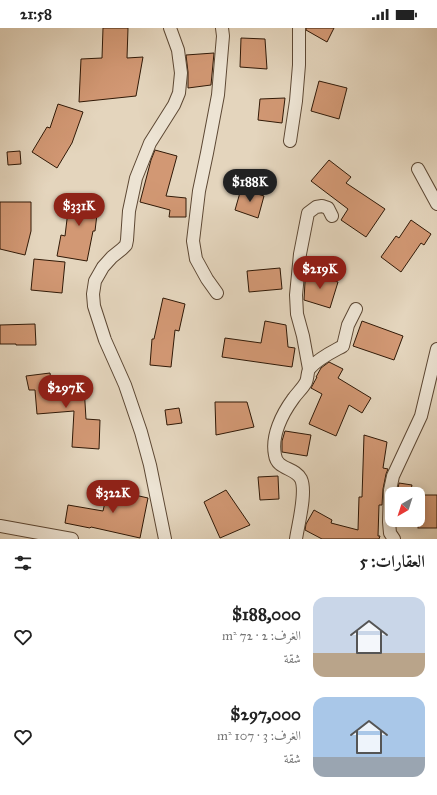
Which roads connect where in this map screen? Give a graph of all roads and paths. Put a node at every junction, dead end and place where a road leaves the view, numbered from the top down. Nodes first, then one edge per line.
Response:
1 (170, 28) edge
2 (222, 28) edge
3 (299, 28) edge
4 (290, 141) dead end
5 (418, 168) dead end
6 (437, 204) edge
7 (332, 216) dead end
8 (217, 293) dead end
9 (356, 309) dead end
10 (437, 349) edge
11 (309, 369) junction
12 (0, 526) edge
13 (72, 539) edge
14 (165, 539) edge
15 (296, 539) edge
16 (394, 539) edge

1 - 14 street
2 - 8 street
3 - 4 street
5 - 6 street
7 - 11 street
9 - 11 street
10 - 16 street
11 - 15 street
12 - 13 street

